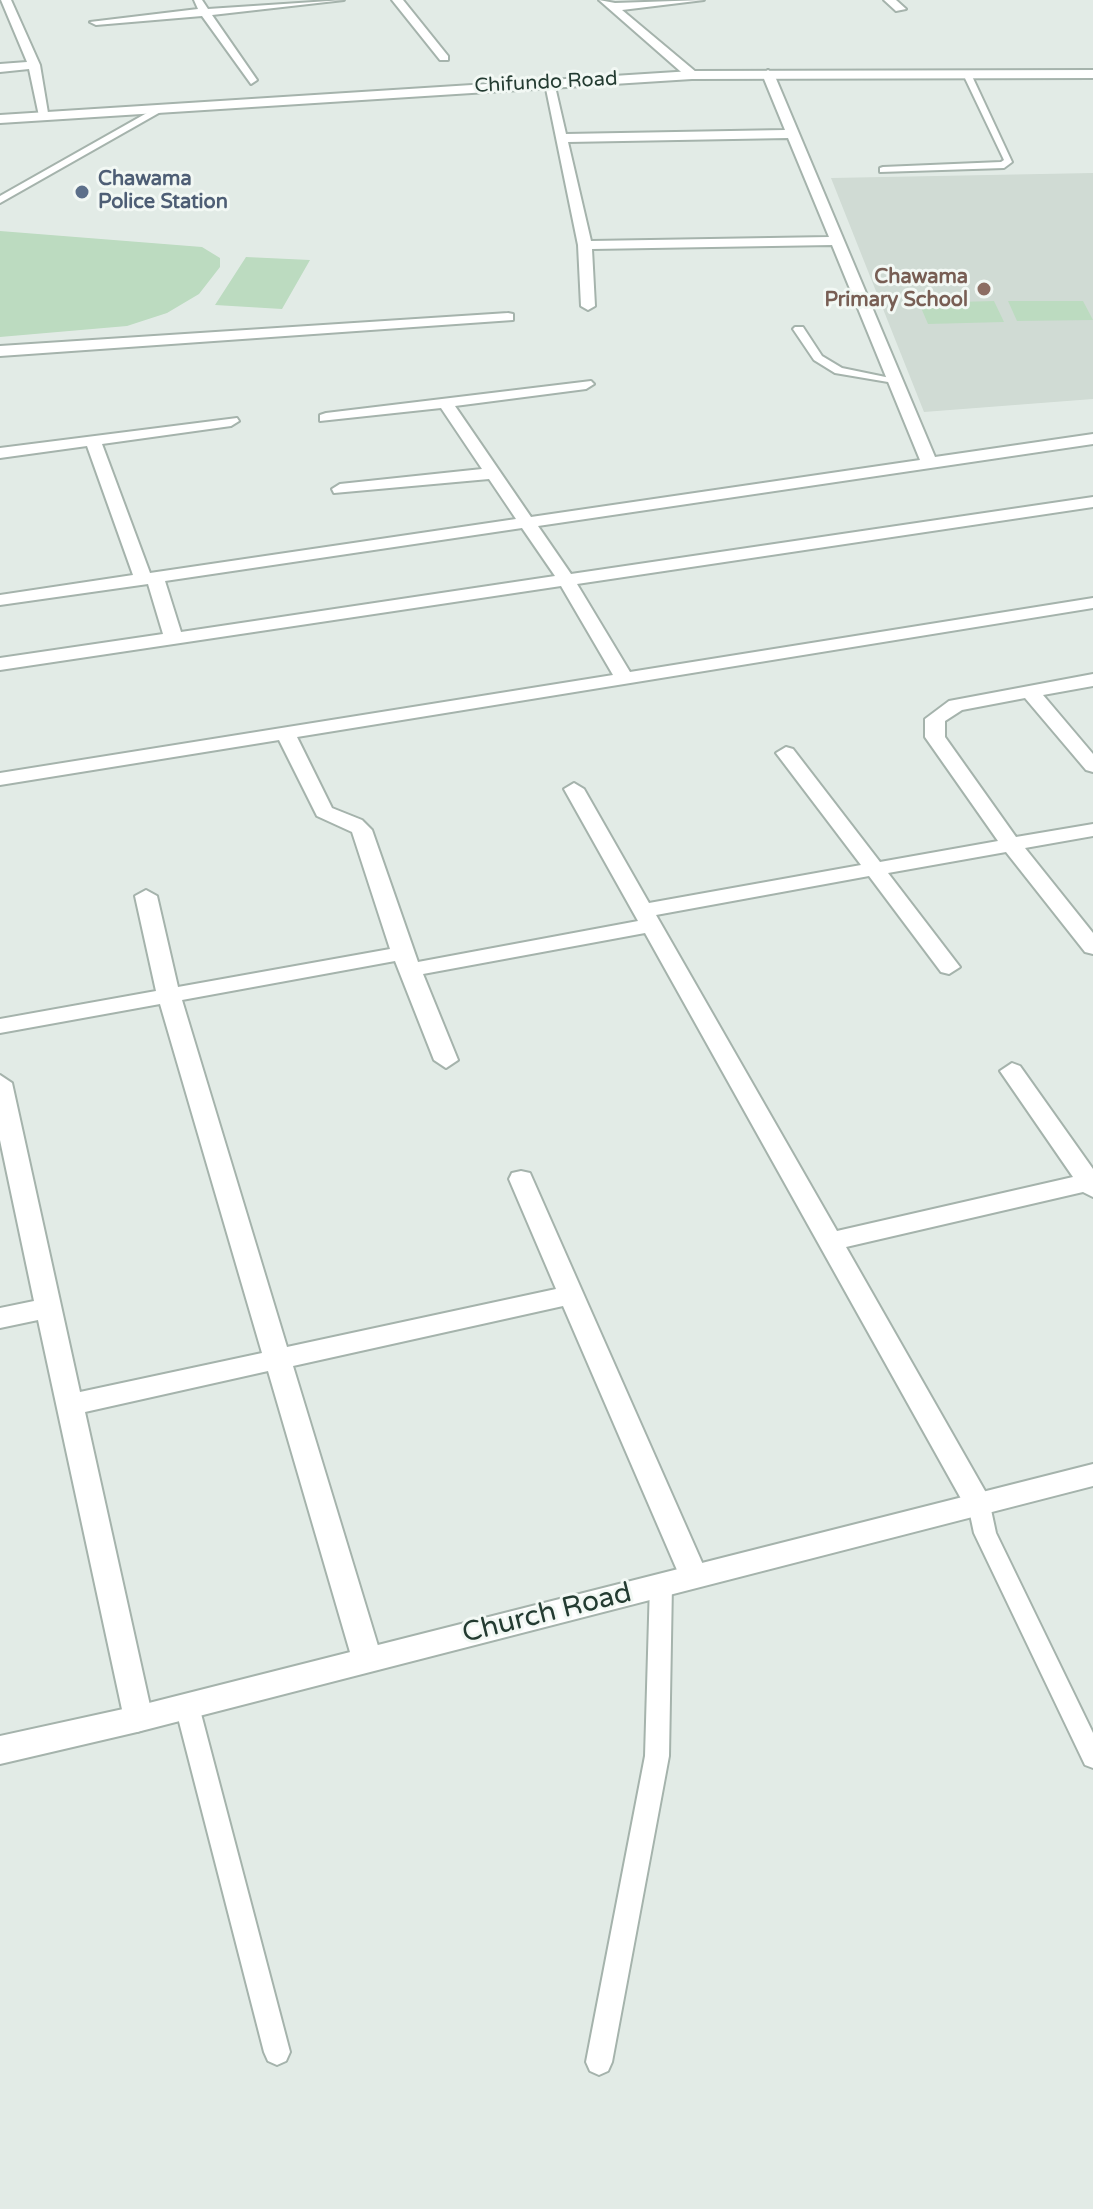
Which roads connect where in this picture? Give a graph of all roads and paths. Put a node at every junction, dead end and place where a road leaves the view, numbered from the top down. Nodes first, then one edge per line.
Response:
1 (6, 0) edge
2 (197, 0) edge
3 (339, 0) edge
4 (397, 0) edge
5 (699, 0) edge
6 (889, 0) edge
7 (608, 3) edge
8 (900, 9) dead end
9 (204, 12) junction
10 (96, 22) dead end
11 (444, 58) dead end
12 (34, 65) junction
13 (0, 68) edge
14 (768, 74) junction
15 (967, 74) junction
16 (1093, 74) edge
17 (692, 75) junction
18 (251, 80) dead end
19 (548, 82) junction
20 (161, 108) junction
21 (45, 116) junction
22 (0, 119) edge
23 (793, 134) junction
24 (561, 138) junction
25 (883, 170) dead end
26 (0, 200) edge
27 (837, 241) junction
28 (585, 245) junction
29 (588, 306) dead end
30 (508, 317) dead end
31 (799, 329) dead end
32 (0, 351) edge
33 (894, 380) junction
34 (586, 384) dead end
35 (445, 402) junction
36 (326, 418) dead end
37 (231, 421) dead end
38 (1093, 439) edge
39 (93, 440) junction
40 (0, 453) edge
41 (930, 465) junction
42 (494, 473) junction
43 (340, 489) dead end
44 (1093, 502) edge
45 (529, 524) junction
46 (149, 578) junction
47 (566, 580) junction
48 (0, 600) edge
49 (1093, 603) edge
50 (173, 637) junction
51 (0, 664) edge
52 (625, 679) junction
53 (1093, 680) edge
54 (1029, 691) junction
55 (286, 734) junction
56 (786, 753) dead end
57 (1093, 766) edge
58 (0, 779) edge
59 (574, 789) dead end
60 (1093, 830) edge
61 (1012, 846) junction
62 (875, 870) junction
63 (146, 896) dead end
64 (645, 919) junction
65 (1093, 947) edge
66 (407, 962) junction
67 (949, 967) dead end
68 (169, 996) junction
69 (0, 1026) edge
70 (446, 1060) dead end
71 (1012, 1071) dead end
72 (0, 1083) edge
73 (521, 1179) dead end
74 (1092, 1183) edge
75 (829, 1242) junction
76 (571, 1295) junction
77 (47, 1308) junction
78 (0, 1318) edge
79 (279, 1359) junction
80 (69, 1405) junction
81 (1093, 1475) edge
82 (979, 1505) junction
83 (693, 1576) junction
84 (661, 1584) junction
85 (367, 1659) junction
86 (187, 1706) junction
87 (137, 1719) junction
88 (0, 1750) edge
89 (1093, 1758) edge
90 (277, 2052) dead end
91 (599, 2062) dead end

1 - 12 street
2 - 9 street
3 - 9 street
4 - 11 street
5 - 7 street
6 - 8 street
7 - 17 street
9 - 10 street
9 - 18 street
12 - 13 street
12 - 21 street
14 - 15 street, Chifundo Road
14 - 17 street, Chifundo Road
14 - 23 street
15 - 16 street, Chifundo Road
15 - 25 lane
17 - 19 street, Chifundo Road
19 - 20 street, Chifundo Road
19 - 24 street
20 - 21 street, Chifundo Road
20 - 26 lane
21 - 22 street, Chifundo Road
23 - 24 street
23 - 27 street
24 - 28 street
27 - 28 street
27 - 33 street
28 - 29 street
30 - 32 street
31 - 33 lane
33 - 41 street
34 - 35 street
35 - 36 street
35 - 42 street
37 - 39 street
38 - 41 street
39 - 40 street
39 - 46 street
41 - 45 street
42 - 43 street
42 - 45 street
44 - 47 street
45 - 46 street
45 - 47 street
46 - 48 street
46 - 50 street
47 - 50 street
47 - 52 street
49 - 52 street
50 - 51 street
52 - 55 street
53 - 54 street
54 - 57 street
54 - 61 street
55 - 58 street
55 - 66 street
56 - 62 street
59 - 64 street
60 - 61 street
61 - 62 street
61 - 65 street
62 - 64 street
62 - 67 street
63 - 68 street
64 - 66 street
64 - 75 street
66 - 68 street
66 - 70 street
68 - 69 street
68 - 79 street
71 - 74 street
72 - 77 street
73 - 76 street
74 - 75 street
75 - 82 street
76 - 79 street
76 - 83 street
77 - 78 street
77 - 80 street
79 - 80 street
79 - 85 street
80 - 87 street
81 - 82 street, Church Road
82 - 83 street, Church Road
82 - 89 lane
83 - 84 street, Church Road
84 - 85 street, Church Road
84 - 91 lane
85 - 86 street, Church Road
86 - 87 street, Church Road
86 - 90 lane
87 - 88 street, Church Road

